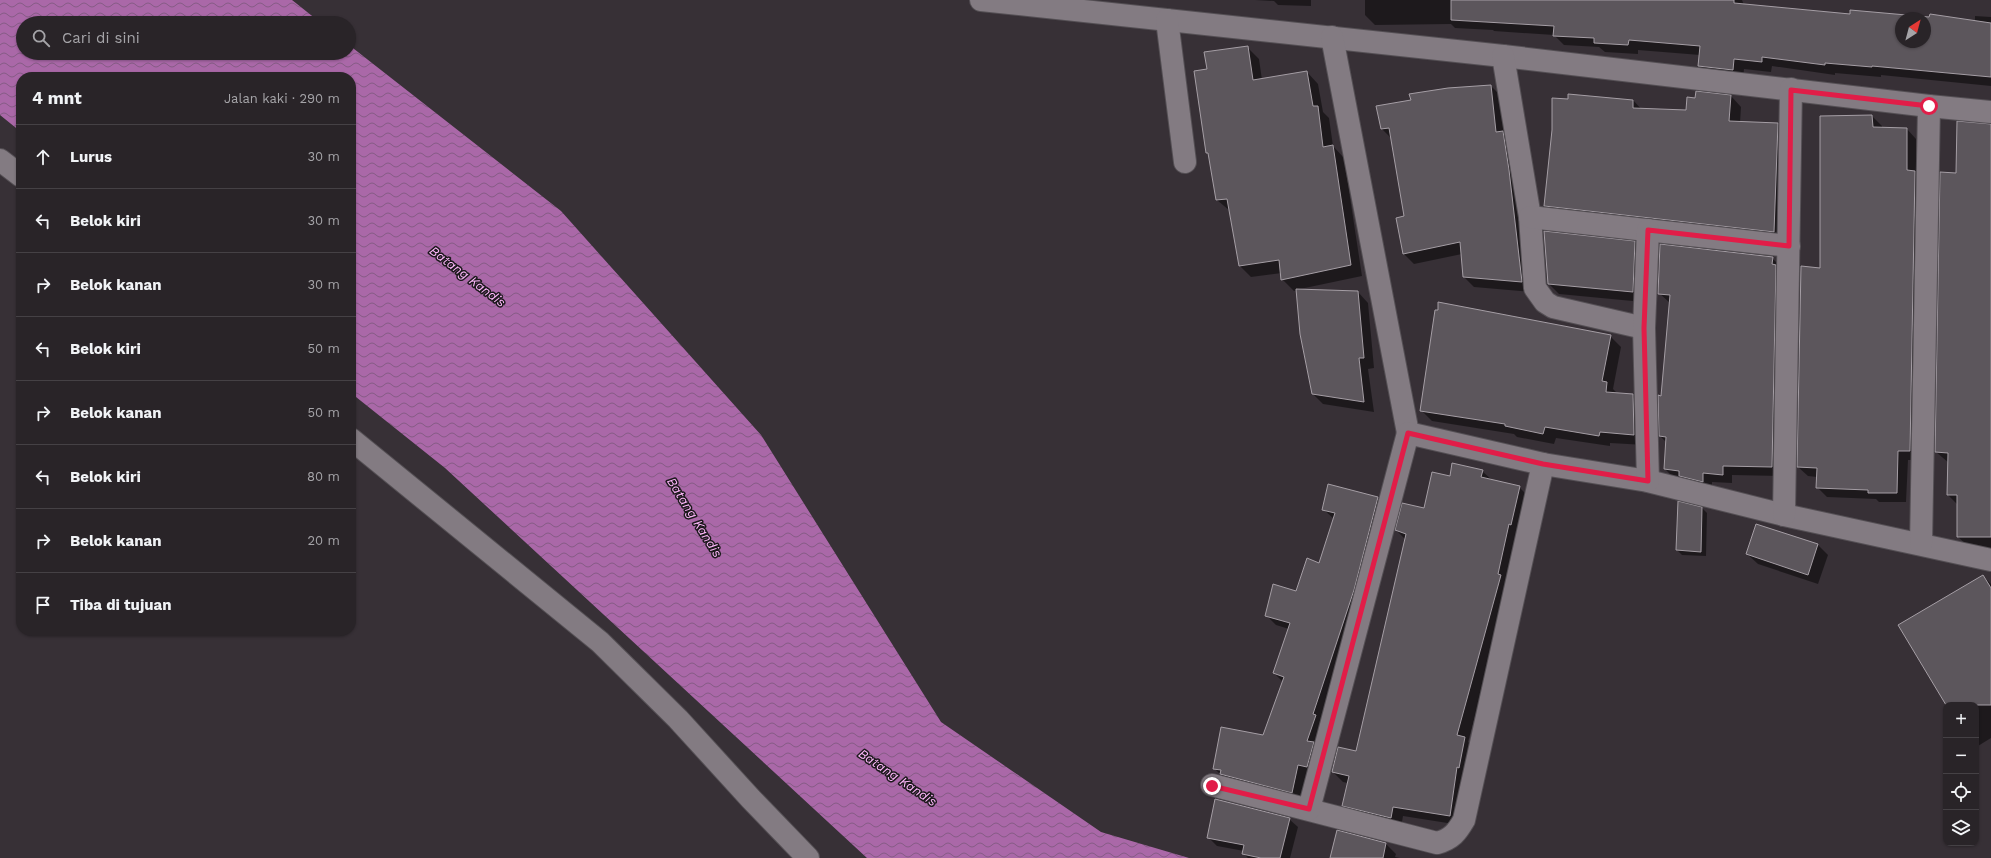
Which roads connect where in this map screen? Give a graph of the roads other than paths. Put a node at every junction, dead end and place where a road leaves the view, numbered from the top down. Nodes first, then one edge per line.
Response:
1 (981, 0) edge
2 (1167, 20) junction
3 (1332, 37) junction
4 (1503, 56) junction
5 (1791, 90) junction
6 (1929, 106) junction
7 (1991, 112) edge
8 (0, 160) edge
9 (1185, 162) dead end
10 (16, 172) edge
11 (1530, 217) junction
12 (1648, 230) junction
13 (1789, 246) junction
14 (1644, 328) junction
15 (1408, 433) junction
16 (356, 443) edge
17 (1543, 464) junction
18 (1648, 481) junction
19 (1784, 515) junction
20 (1921, 544) junction
21 (1991, 560) edge
22 (1212, 786) dead end
23 (1309, 809) junction
24 (808, 858) edge

1 - 2 street
2 - 3 street
2 - 9 street
3 - 4 street
3 - 15 street
4 - 5 street
4 - 11 street
5 - 6 street
5 - 13 street
6 - 7 street
6 - 20 street
8 - 10 street
11 - 12 street
11 - 14 street
12 - 13 street
12 - 14 street
13 - 19 street
14 - 18 street
15 - 17 street
15 - 23 street
16 - 24 street
17 - 18 street
17 - 23 street
18 - 19 street
19 - 20 street
20 - 21 street
22 - 23 street

